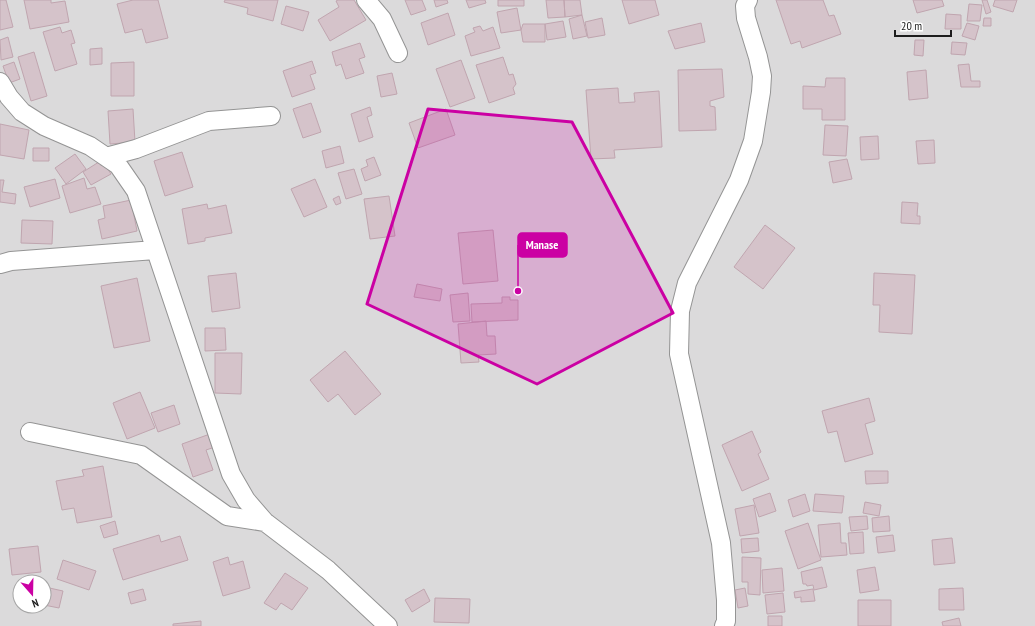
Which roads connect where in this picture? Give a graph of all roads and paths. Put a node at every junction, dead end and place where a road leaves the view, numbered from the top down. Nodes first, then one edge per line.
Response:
1 (366, 0) edge
2 (748, 0) edge
3 (398, 52) dead end
4 (0, 82) edge
5 (271, 116) dead end
6 (106, 157) junction
7 (155, 250) junction
8 (0, 264) edge
9 (30, 432) dead end
10 (266, 522) junction
11 (388, 626) edge
12 (724, 626) edge

1 - 3 street
2 - 12 street
4 - 6 street
5 - 6 street
6 - 7 street
7 - 8 street
7 - 10 street
9 - 10 street
10 - 11 street

